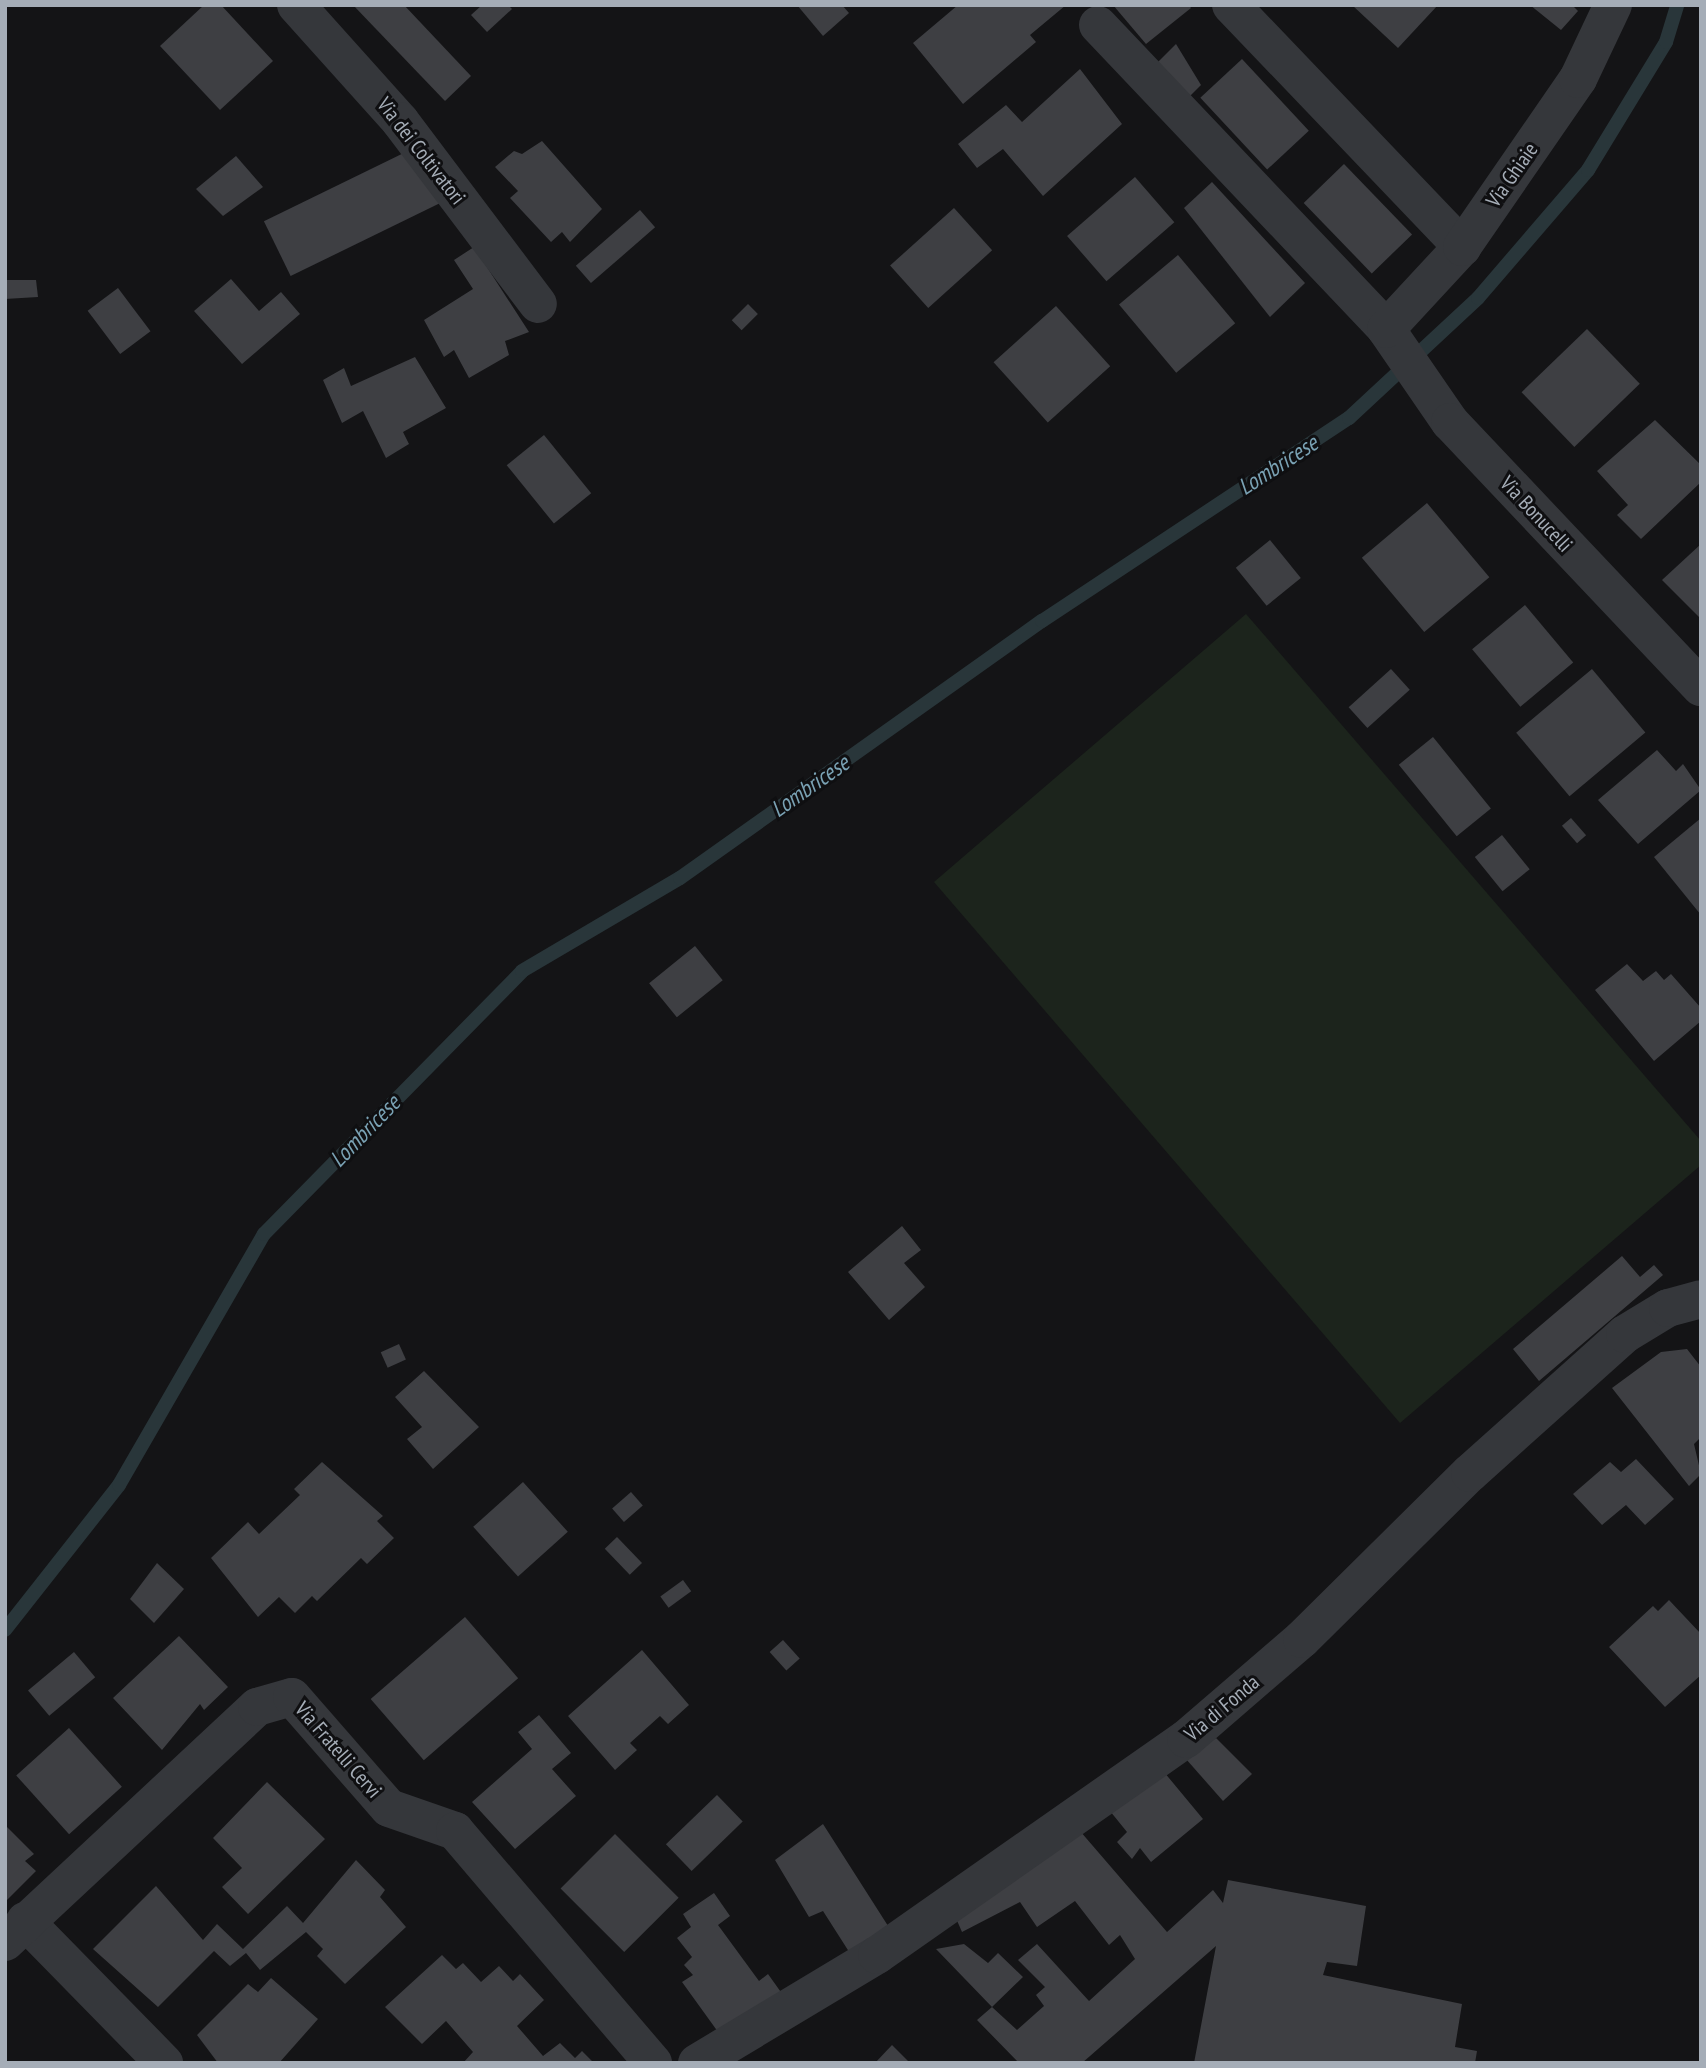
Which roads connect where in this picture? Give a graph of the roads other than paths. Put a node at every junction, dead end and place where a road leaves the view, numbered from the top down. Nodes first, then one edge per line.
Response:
1 (296, 5) edge
2 (1231, 5) edge
3 (1613, 5) edge
4 (1098, 25) dead end
5 (1462, 247) junction
6 (538, 304) dead end
7 (1387, 328) junction
8 (1701, 687) edge
9 (1701, 1299) edge
10 (15, 1931) edge
11 (164, 2063) edge
12 (653, 2063) edge
13 (697, 2063) edge

1 - 6 street, Via dei Coltivatori
2 - 5 street
3 - 5 street, Via Ghiaie
4 - 7 street, Via Bonucelli
5 - 7 street, Via Ghiaie
7 - 8 street, Via Bonucelli
9 - 13 street, Via di Fonda
10 - 11 street
10 - 12 street, Via Fratelli Cervi

